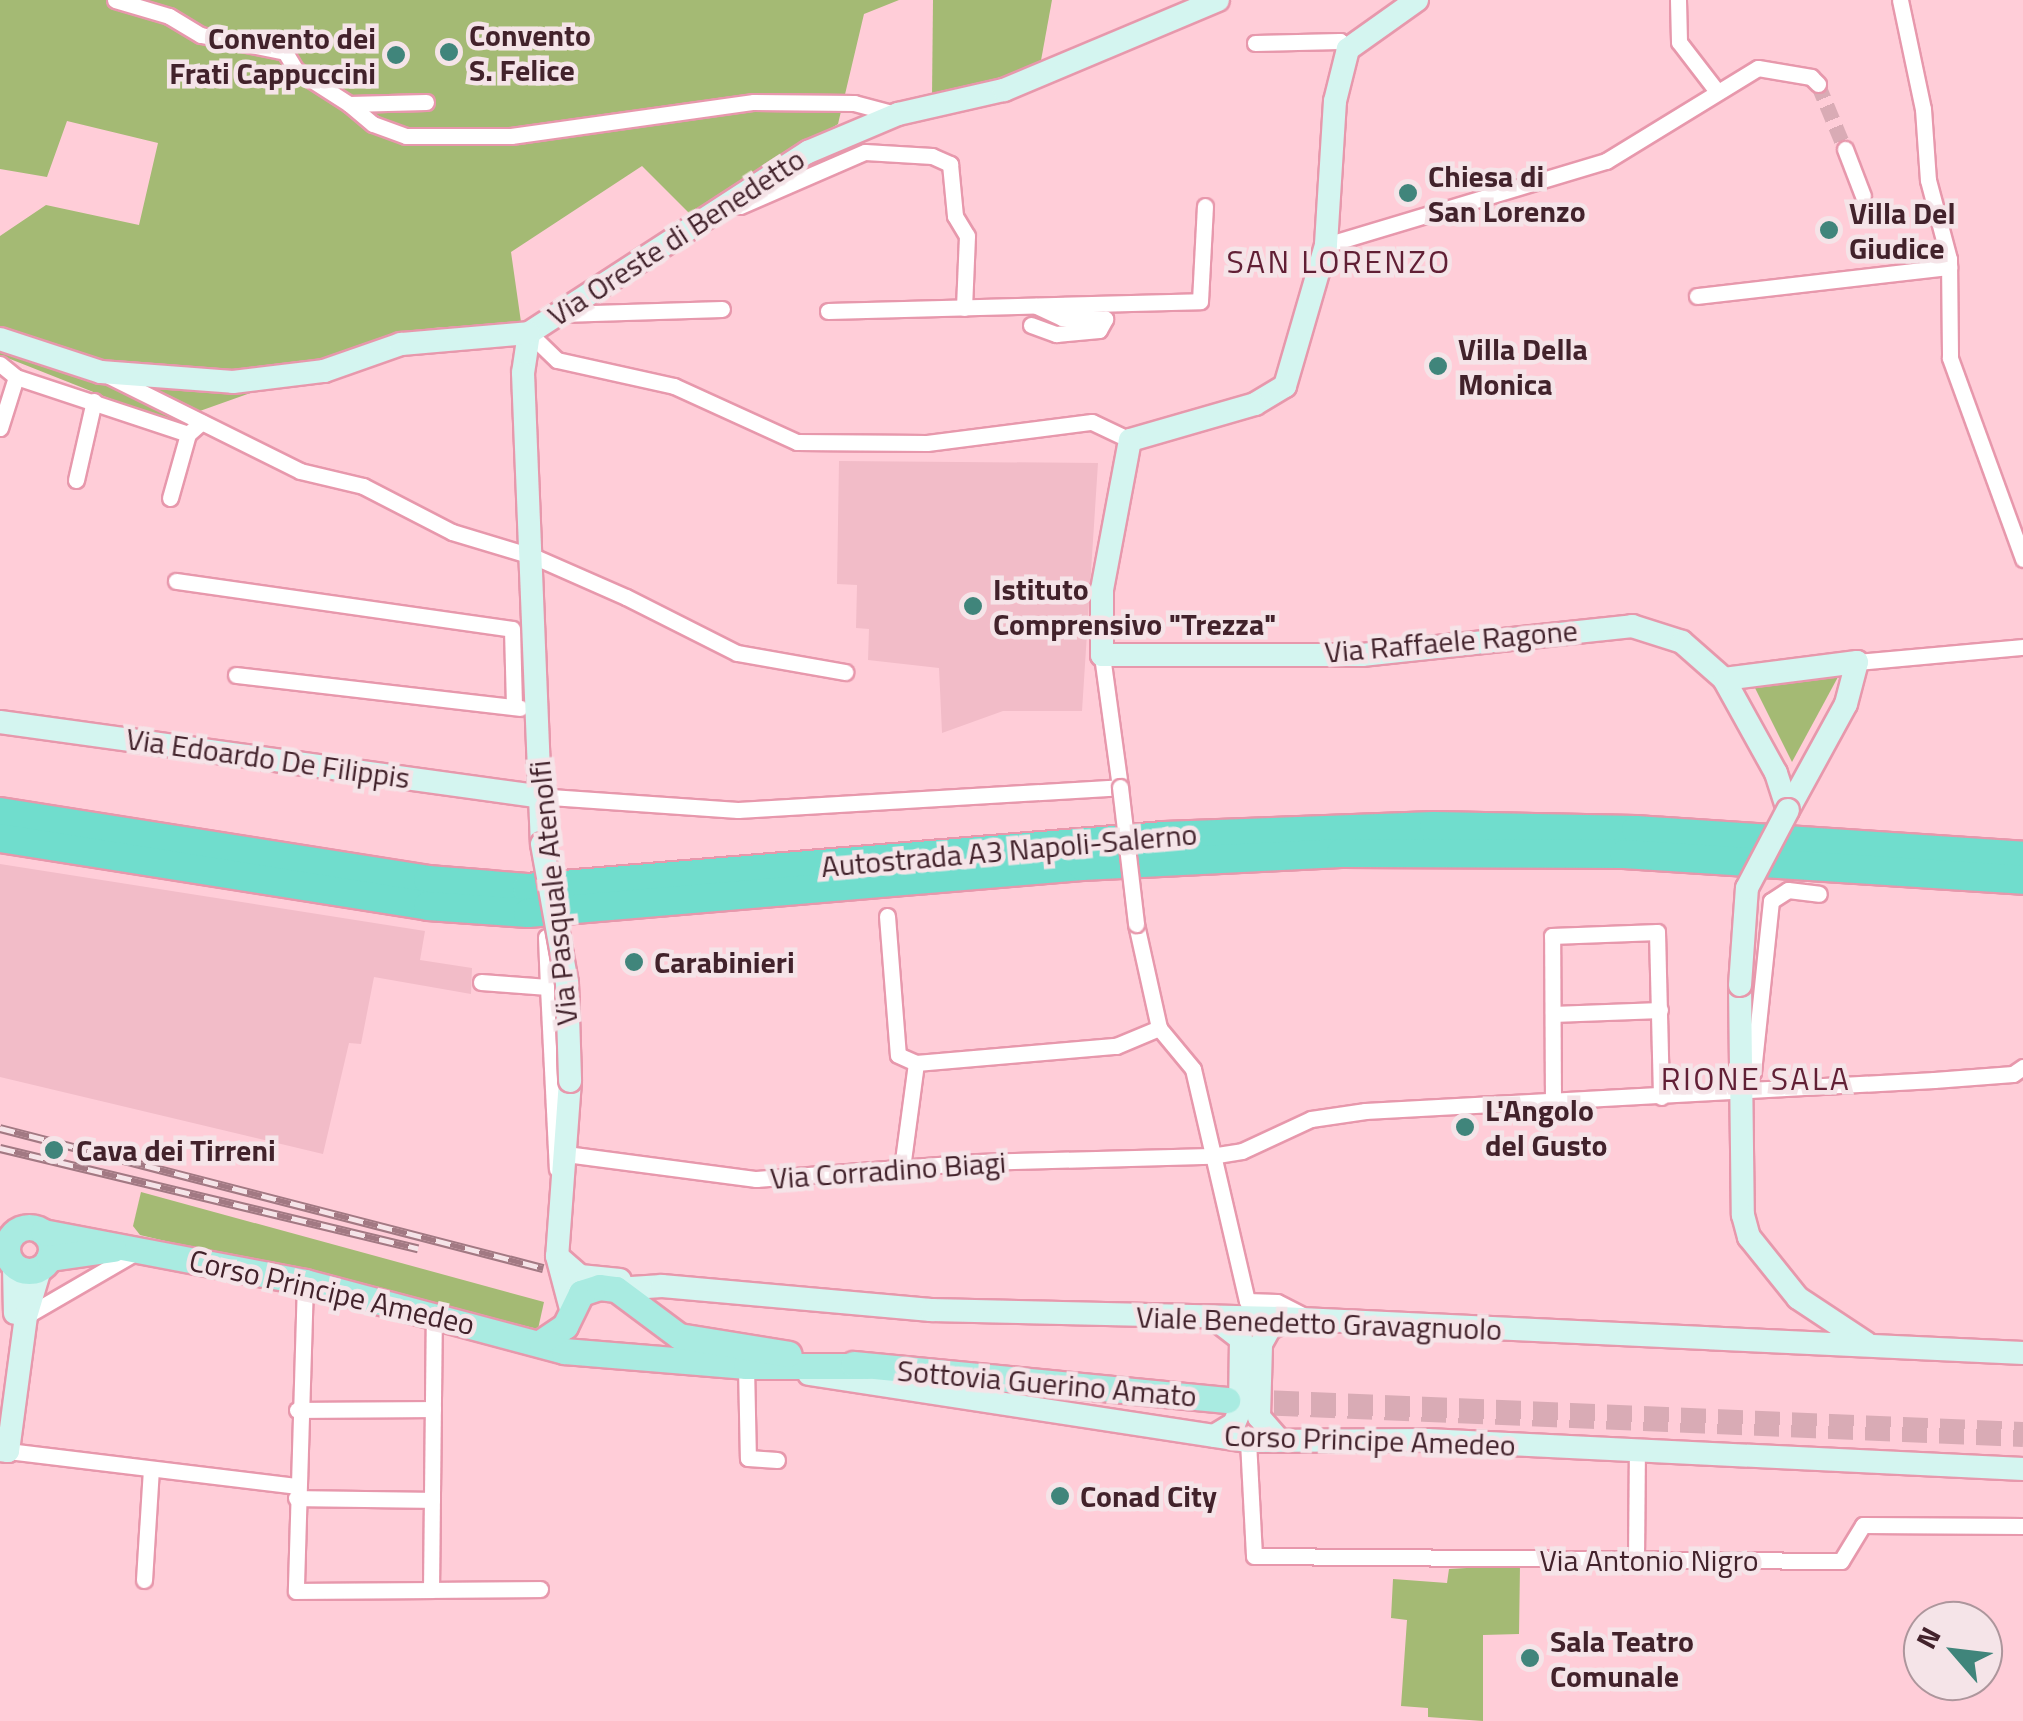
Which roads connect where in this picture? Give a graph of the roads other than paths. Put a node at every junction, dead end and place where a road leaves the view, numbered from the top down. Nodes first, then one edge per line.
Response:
1 (115, 0) edge
2 (1218, 0) edge
3 (1417, 0) edge
4 (1678, 0) edge
5 (1900, 0) edge
6 (1255, 43) dead end
7 (1348, 49) junction
8 (1818, 84) dead end
9 (1716, 90) junction
10 (426, 102) dead end
11 (349, 104) junction
12 (898, 114) junction
13 (1845, 149) tunnel mouth
14 (1863, 196) dead end
15 (1205, 206) dead end
16 (716, 211) junction
17 (1326, 245) junction
18 (1949, 266) junction
19 (1697, 296) dead end
20 (1036, 306) junction
21 (964, 308) junction
22 (722, 309) dead end
23 (828, 312) dead end
24 (552, 314) junction
25 (1031, 325) dead end
26 (529, 333) junction
27 (0, 339) edge
28 (0, 364) edge
29 (101, 372) junction
30 (16, 377) junction
31 (94, 401) junction
32 (202, 422) junction
33 (0, 428) edge
34 (188, 434) junction
35 (1130, 440) junction
36 (76, 480) dead end
37 (170, 498) dead end
38 (535, 557) junction
39 (2023, 559) edge
40 (176, 580) dead end
41 (2023, 647) edge
42 (1102, 655) junction
43 (1857, 662) junction
44 (1887, 662) junction
45 (845, 672) dead end
46 (236, 675) dead end
47 (1724, 679) junction
48 (1846, 704) junction
49 (526, 708) junction
50 (0, 722) edge
51 (1120, 787) junction
52 (536, 796) junction
53 (1788, 810) junction
54 (0, 812) edge
55 (0, 838) edge
56 (2023, 856) edge
57 (2023, 880) edge
58 (1819, 894) dead end
59 (887, 916) dead end
60 (546, 938) dead end
61 (481, 982) dead end
62 (548, 987) junction
63 (1660, 1010) junction
64 (1553, 1014) junction
65 (1159, 1028) junction
66 (916, 1063) junction
67 (2023, 1067) edge
68 (1740, 1092) junction
69 (1661, 1097) junction
70 (1553, 1103) junction
71 (566, 1154) junction
72 (1212, 1156) junction
73 (902, 1168) junction
74 (560, 1192) junction
75 (132, 1248) junction
76 (21, 1249) edge
77 (556, 1256) junction
78 (306, 1282) junction
79 (608, 1283) junction
80 (0, 1298) edge
81 (1798, 1298) junction
82 (434, 1314) junction
83 (571, 1314) junction
84 (20, 1317) junction
85 (1210, 1317) junction
86 (1300, 1319) junction
87 (541, 1342) junction
88 (1777, 1345) junction
89 (1874, 1346) junction
90 (602, 1352) junction
91 (2023, 1353) edge
92 (746, 1366) junction
93 (867, 1366) junction
94 (1227, 1400) tunnel mouth
95 (433, 1409) junction
96 (296, 1410) junction
97 (0, 1415) edge
98 (1214, 1436) junction
99 (1279, 1440) junction
100 (1248, 1441) junction
101 (4, 1450) edge
102 (1637, 1451) junction
103 (777, 1460) dead end
104 (151, 1469) junction
105 (2023, 1469) edge
106 (296, 1492) junction
107 (432, 1500) junction
108 (2023, 1526) edge
109 (1636, 1558) junction
110 (144, 1580) dead end
111 (540, 1589) dead end
112 (431, 1590) junction

1 - 11 street
2 - 12 street, Via Oreste di Benedetto
3 - 7 street
4 - 9 street
5 - 18 street
6 - 7 street
7 - 17 street
8 - 9 street
9 - 17 street
10 - 11 street
11 - 12 street
12 - 16 street, Via Oreste di Benedetto
13 - 14 street
15 - 20 street
16 - 21 street
16 - 24 street, Via Oreste di Benedetto
17 - 35 street
18 - 19 street
18 - 39 street
20 - 21 street
20 - 25 street
21 - 23 street
22 - 24 street
24 - 26 street, Via Oreste di Benedetto
26 - 29 street
26 - 35 street
26 - 38 street, Via Pasquale Atenolfi
27 - 29 street
28 - 30 street
29 - 32 street
30 - 31 street
30 - 33 street
31 - 34 street
31 - 36 street
32 - 34 street
32 - 38 street
34 - 37 street
35 - 42 street
38 - 45 street
38 - 49 street, Via Pasquale Atenolfi
40 - 49 street
41 - 44 street
42 - 47 street, Via Raffaele Ragone
42 - 51 street
43 - 44 street
43 - 47 street
43 - 48 street
44 - 48 street
46 - 49 street
47 - 53 street, Via Raffaele Ragone
48 - 53 street
49 - 52 street, Via Pasquale Atenolfi
50 - 52 street, Via Edoardo De Filippis
51 - 52 street
51 - 65 street, bridge
52 - 71 street, Via Pasquale Atenolfi, bridge
53 - 68 street, bridge
54 - 56 highway, Autostrada A3 Napoli-Salerno
55 - 57 highway, Autostrada A3 Napoli-Salerno
58 - 68 street
59 - 66 street
60 - 62 street
61 - 62 street
62 - 74 street
63 - 64 street
63 - 64 street
63 - 69 street
64 - 70 street
65 - 66 street
65 - 72 street
66 - 73 street
67 - 68 street, Via Corradino Biagi
68 - 69 street, Via Corradino Biagi
68 - 81 street
69 - 70 street, Via Corradino Biagi
70 - 72 street, Via Corradino Biagi
71 - 73 street, Via Corradino Biagi
71 - 74 street, Via Pasquale Atenolfi
72 - 73 street, Via Corradino Biagi
72 - 86 street
74 - 77 street, Via Pasquale Atenolfi
75 - 76 main road
75 - 78 main road, Corso Principe Amedeo
75 - 84 street
76 - 84 street
77 - 79 street
77 - 83 street, Via Pasquale Atenolfi
78 - 82 main road, Corso Principe Amedeo
78 - 96 street
79 - 83 main road
79 - 85 street, Viale Benedetto Gravagnuolo
79 - 93 main road, Sottovia Guerino Amato
80 - 84 street
81 - 88 street
81 - 89 street
82 - 87 main road, Corso Principe Amedeo
82 - 95 street
83 - 87 main road
83 - 90 main road
84 - 97 street
84 - 101 street
85 - 86 street, Viale Benedetto Gravagnuolo
85 - 98 street
86 - 88 street, Viale Benedetto Gravagnuolo
86 - 99 street
87 - 90 main road, Corso Principe Amedeo
88 - 89 street, Viale Benedetto Gravagnuolo
89 - 91 street, Viale Benedetto Gravagnuolo
90 - 92 main road, Corso Principe Amedeo
92 - 93 main road, Sottovia Guerino Amato
92 - 98 street, Corso Principe Amedeo
92 - 103 street
93 - 94 main road, Sottovia Guerino Amato
95 - 96 street
95 - 107 street
96 - 106 street
98 - 100 street, Corso Principe Amedeo
99 - 100 street, Corso Principe Amedeo
99 - 102 street, Corso Principe Amedeo
100 - 109 street, Via Antonio Nigro
101 - 104 street
102 - 105 street, Corso Principe Amedeo
102 - 109 street
104 - 106 street
104 - 110 street
106 - 107 street
106 - 112 street
107 - 112 street
108 - 109 street, Via Antonio Nigro
111 - 112 street

